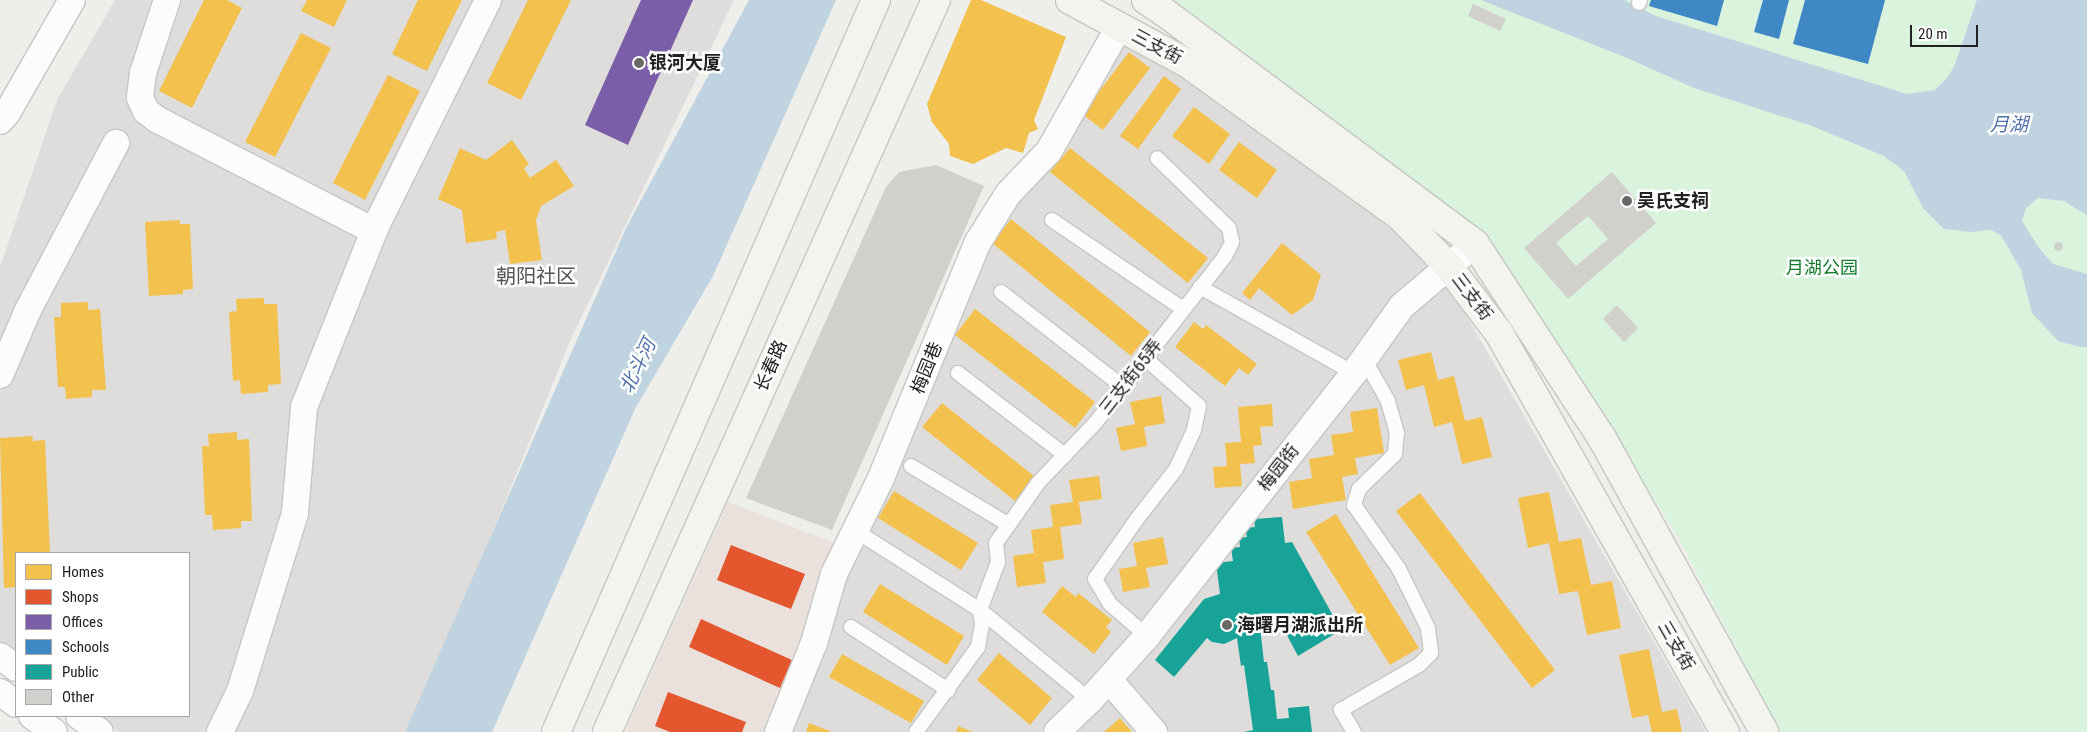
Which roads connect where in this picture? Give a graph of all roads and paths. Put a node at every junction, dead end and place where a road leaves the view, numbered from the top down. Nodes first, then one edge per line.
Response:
1 (72, 0) edge
2 (167, 0) edge
3 (488, 0) edge
4 (876, 0) edge
5 (936, 0) edge
6 (1070, 0) edge
7 (1146, 0) edge
8 (1119, 27) junction
9 (0, 121) edge
10 (116, 143) dead end
11 (1156, 158) dead end
12 (1052, 220) dead end
13 (374, 232) junction
14 (1475, 244) junction
15 (1449, 267) junction
16 (1200, 287) junction
17 (1001, 292) dead end
18 (1183, 309) junction
19 (1145, 358) junction
20 (1359, 366) junction
21 (958, 373) dead end
22 (0, 375) edge
23 (1123, 387) junction
24 (1065, 455) junction
25 (911, 466) dead end
26 (1009, 525) junction
27 (856, 531) junction
28 (980, 610) junction
29 (851, 627) dead end
30 (1148, 636) junction
31 (0, 656) edge
32 (15, 667) edge
33 (1109, 680) junction
34 (948, 690) junction
35 (0, 692) edge
36 (1090, 700) junction
37 (15, 703) edge
38 (33, 717) edge
39 (79, 717) edge
40 (54, 732) edge
41 (100, 732) edge
42 (220, 732) edge
43 (556, 732) edge
44 (606, 732) edge
45 (778, 732) edge
46 (916, 732) edge
47 (1057, 732) edge
48 (1154, 732) edge
49 (1354, 732) edge
50 (1725, 732) edge
51 (1764, 732) edge

1 - 9 street
2 - 13 street
3 - 13 street
4 - 43 main road
5 - 44 main road, 长春路
6 - 8 main road, 三支街
7 - 14 main road, 三支街
8 - 15 main road, 三支街
8 - 27 street, 梅园巷
10 - 22 street
11 - 16 lane, 三支街65弄
12 - 18 lane
13 - 42 street
14 - 15 street, 梅园街
14 - 51 main road, 三支街
15 - 20 street, 梅园街
15 - 50 main road, 三支街
16 - 18 lane, 三支街65弄
16 - 20 lane
17 - 23 lane
18 - 19 lane, 三支街65弄
19 - 23 lane, 三支街65弄
19 - 30 lane
20 - 30 street, 梅园街
20 - 49 lane
21 - 24 lane
23 - 24 lane, 三支街65弄
24 - 26 lane, 三支街65弄
25 - 26 lane
26 - 28 lane, 三支街65弄
27 - 28 lane
27 - 45 street, 梅园巷
28 - 34 lane
28 - 36 lane
29 - 34 lane
30 - 33 street, 梅园街
31 - 32 street
33 - 36 street, 梅园街
33 - 48 street
34 - 46 lane
35 - 37 street
36 - 47 street, 梅园街
38 - 40 street
39 - 41 street

